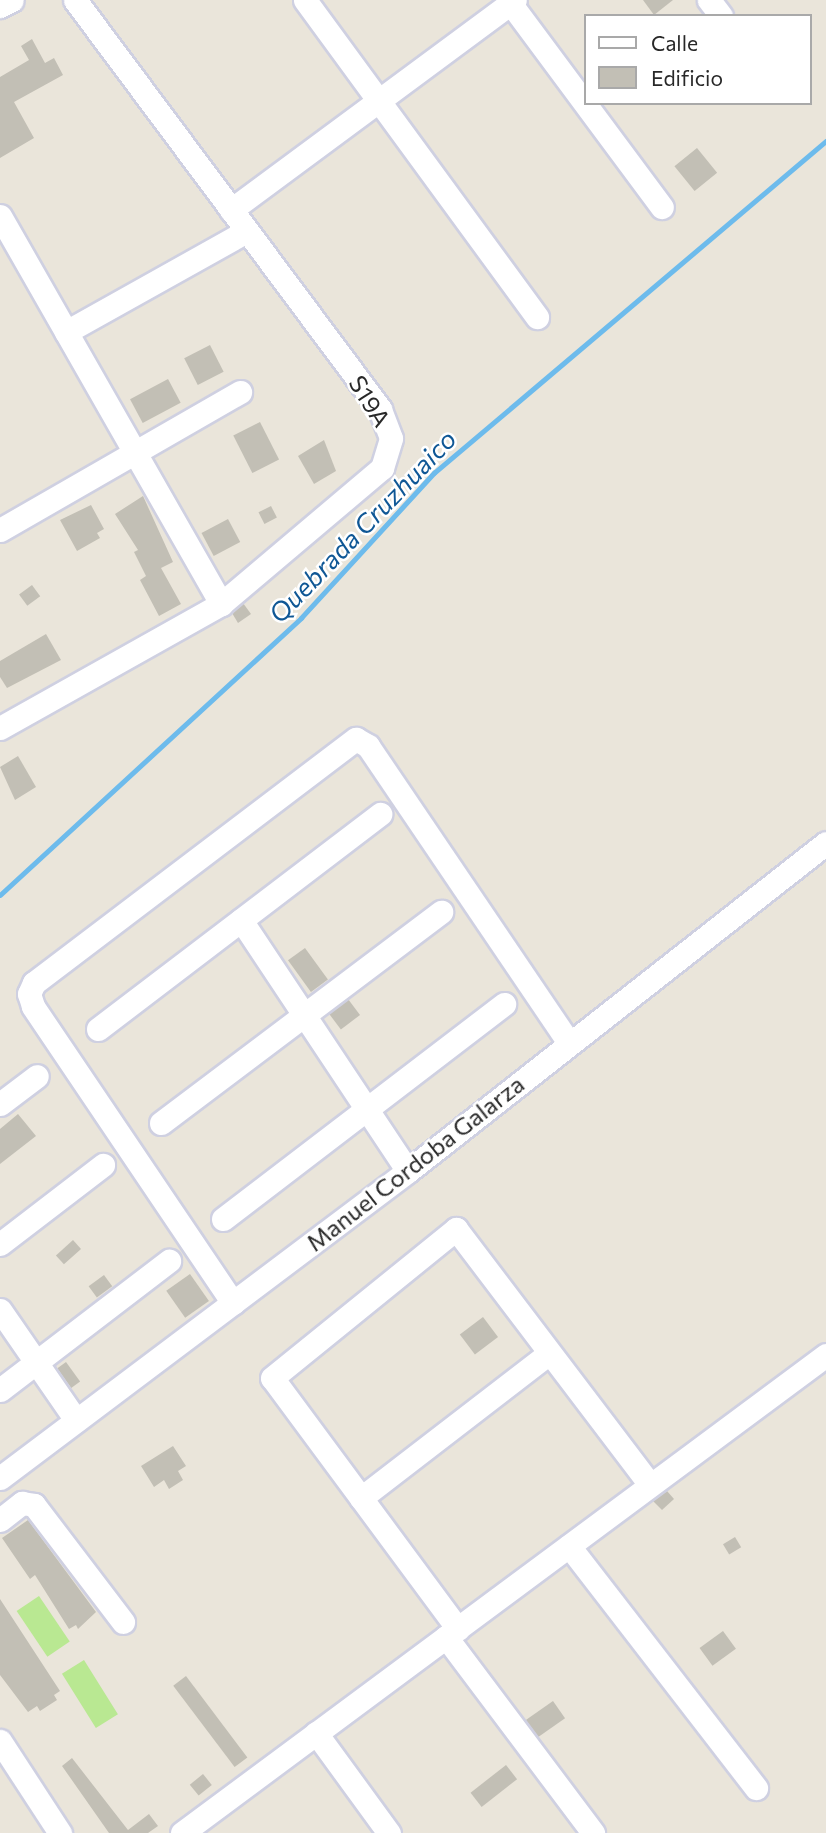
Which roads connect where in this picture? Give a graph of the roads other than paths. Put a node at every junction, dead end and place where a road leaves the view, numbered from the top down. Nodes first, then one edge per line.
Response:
1 (12, 0) edge
2 (75, 0) edge
3 (305, 0) edge
4 (511, 1) edge
5 (0, 6) edge
6 (381, 100) junction
7 (584, 101) edge
8 (587, 105) edge
9 (662, 207) dead end
10 (231, 210) junction
11 (0, 216) edge
12 (247, 231) junction
13 (537, 317) dead end
14 (66, 332) junction
15 (240, 392) dead end
16 (135, 452) junction
17 (0, 530) edge
18 (221, 604) junction
19 (0, 728) edge
20 (380, 814) dead end
21 (826, 843) edge
22 (441, 912) dead end
23 (241, 920) junction
24 (504, 1004) dead end
25 (304, 1015) junction
26 (97, 1029) dead end
27 (569, 1043) junction
28 (37, 1076) dead end
29 (0, 1104) edge
30 (367, 1109) junction
31 (160, 1123) dead end
32 (103, 1165) dead end
33 (408, 1171) junction
34 (223, 1219) dead end
35 (0, 1244) edge
36 (169, 1261) dead end
37 (233, 1303) junction
38 (0, 1310) edge
39 (548, 1354) junction
40 (826, 1355) edge
41 (36, 1363) junction
42 (0, 1390) edge
43 (76, 1420) junction
44 (0, 1478) edge
45 (650, 1485) junction
46 (361, 1498) junction
47 (0, 1520) edge
48 (569, 1546) junction
49 (123, 1622) dead end
50 (452, 1633) junction
51 (316, 1733) junction
52 (0, 1741) edge
53 (756, 1788) dead end
54 (60, 1833) edge
55 (182, 1833) edge
56 (389, 1833) edge
57 (593, 1833) edge

1 - 5 street
2 - 10 street, S19A
3 - 6 street
4 - 6 street
4 - 7 street
6 - 10 street
6 - 13 street
8 - 9 street
10 - 12 street, S19A
11 - 14 street
12 - 14 street
12 - 18 street, S19A
14 - 16 street
15 - 16 street
16 - 17 street
16 - 18 street
18 - 19 street, S19A
20 - 23 street
21 - 27 street, Manuel Cordoba Galarza
22 - 25 street
23 - 25 street
23 - 26 street
24 - 30 street
25 - 30 street
25 - 31 street
27 - 33 street, Manuel Cordoba Galarza
27 - 37 street
28 - 29 street
30 - 33 street
30 - 34 street
32 - 35 street
33 - 37 street, Manuel Cordoba Galarza
36 - 41 street
37 - 43 street, Manuel Cordoba Galarza
38 - 41 street
39 - 45 street
39 - 46 street
39 - 46 street
40 - 45 street
41 - 42 street
41 - 43 street
43 - 44 street, Manuel Cordoba Galarza
45 - 48 street
46 - 50 street
47 - 49 street
48 - 50 street
48 - 53 street
50 - 51 street
50 - 57 street
51 - 55 street
51 - 56 street
52 - 54 street

